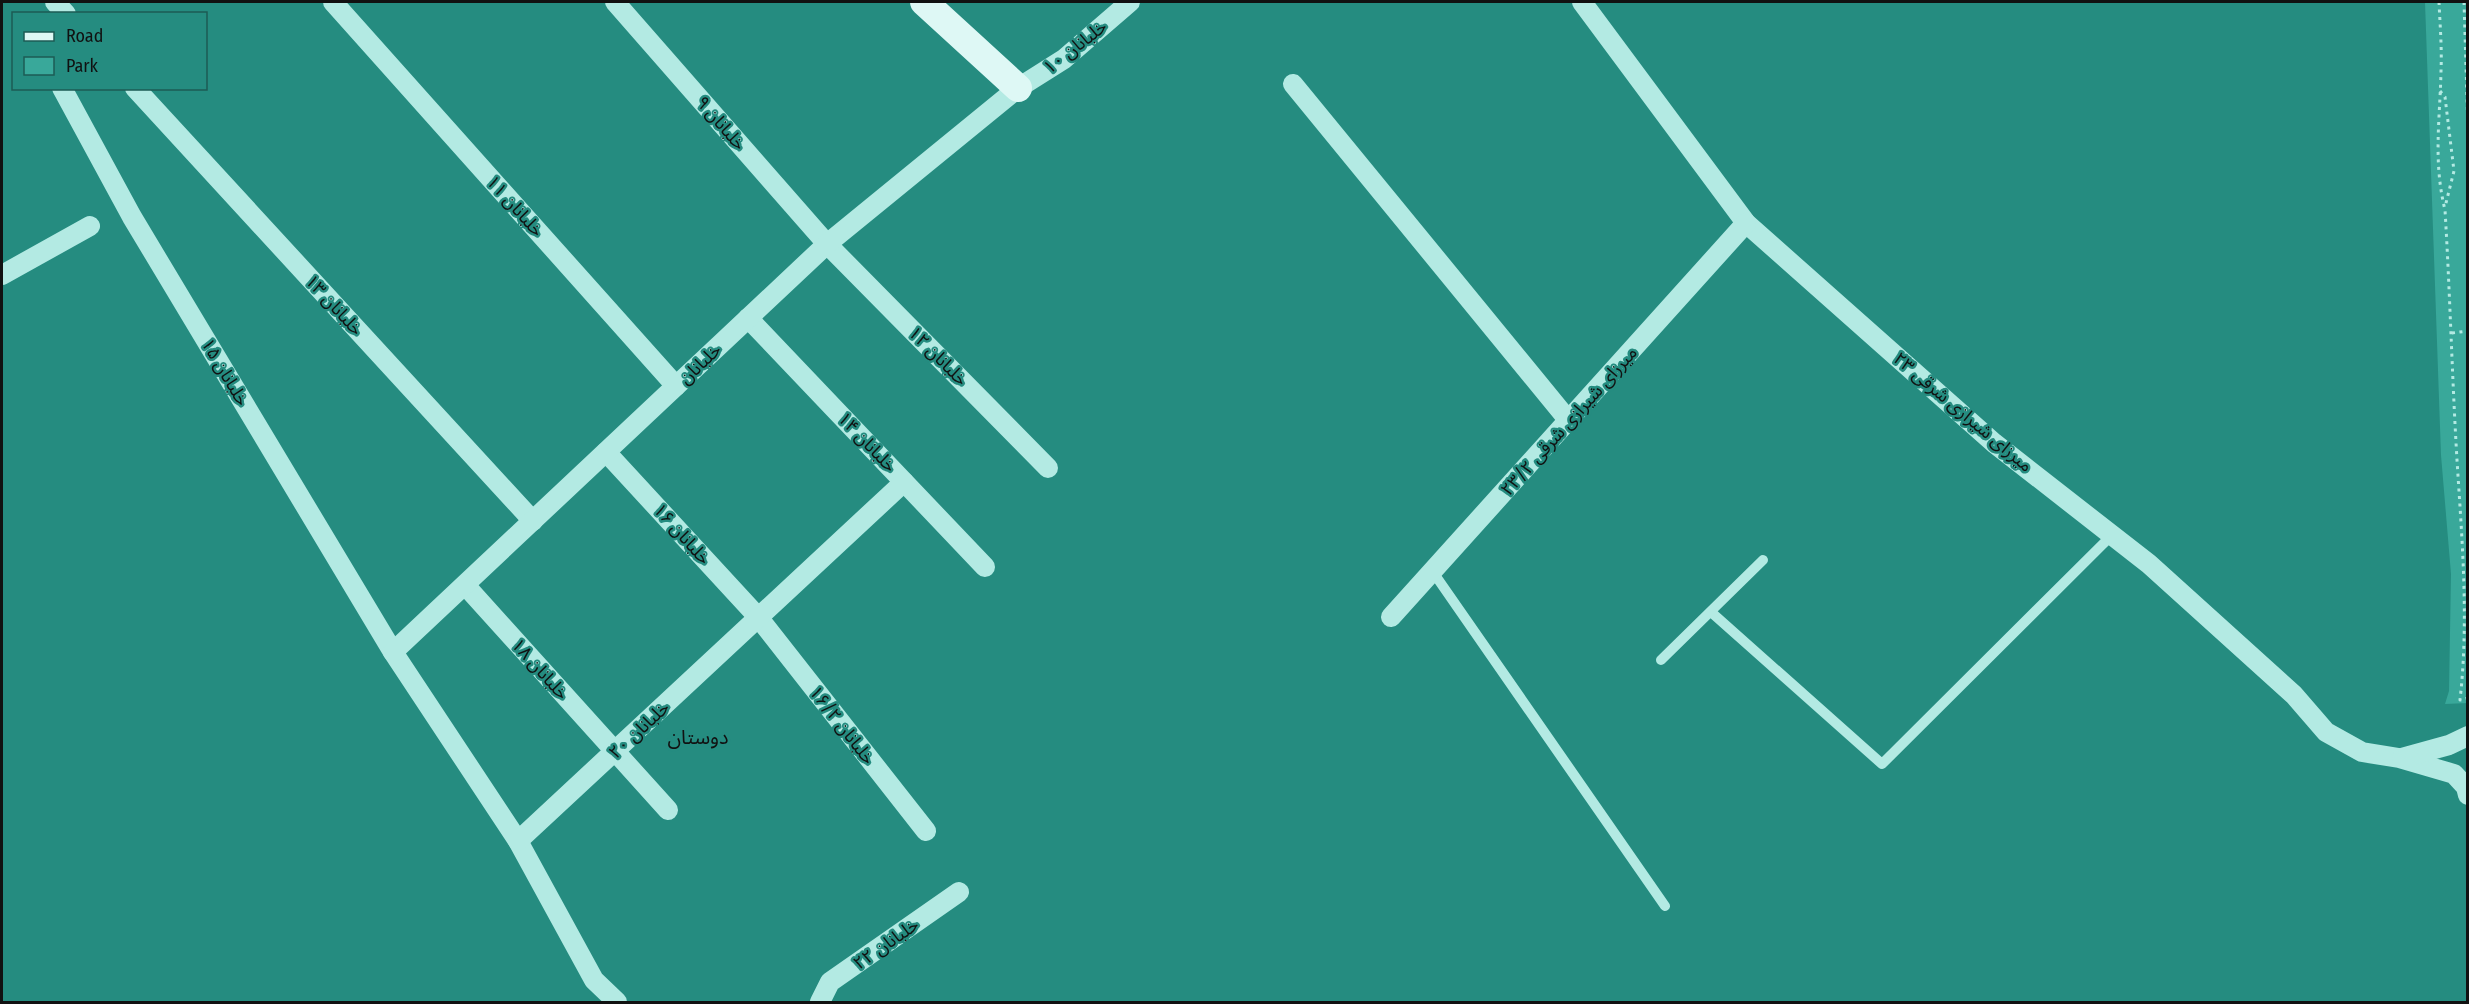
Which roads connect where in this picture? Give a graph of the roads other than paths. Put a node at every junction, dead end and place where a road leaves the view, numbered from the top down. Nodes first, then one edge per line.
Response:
1 (333, 2) edge
2 (615, 2) edge
3 (924, 2) edge
4 (1130, 2) edge
5 (1582, 2) edge
6 (1293, 84) dead end
7 (1018, 88) junction
8 (64, 90) edge
9 (137, 90) edge
10 (1746, 223) junction
11 (90, 226) dead end
12 (827, 244) junction
13 (2, 275) edge
14 (748, 318) junction
15 (676, 386) junction
16 (1569, 421) junction
17 (606, 452) junction
18 (1048, 468) dead end
19 (904, 482) junction
20 (533, 521) junction
21 (2111, 536) junction
22 (1763, 560) dead end
23 (985, 567) dead end
24 (1433, 572) junction
25 (465, 585) junction
26 (1711, 612) junction
27 (758, 617) junction
28 (1391, 617) dead end
29 (393, 652) junction
30 (1661, 660) dead end
31 (2468, 736) edge
32 (615, 753) junction
33 (2399, 758) junction
34 (2468, 795) edge
35 (668, 810) dead end
36 (926, 831) dead end
37 (518, 841) junction
38 (959, 892) dead end
39 (1665, 906) dead end
40 (617, 1002) edge
41 (820, 1002) edge

1 - 15 street, ۱۱ خلبانان
2 - 12 street, ۹ خلبانان
3 - 7 street
4 - 7 street, ۱۰ خلبانان
5 - 10 street, ۲۳ میرزای شیرازی شرقی
6 - 16 street
7 - 12 street, خلبانان
8 - 29 street, ۱۵ خلبانان
9 - 20 street, ۱۳ خلبانان
10 - 16 street, ۲۳/۲ میرزای شیرازی شرقی
10 - 21 street, ۲۳ میرزای شیرازی شرقی
11 - 13 street
12 - 14 street, خلبانان
12 - 18 street, ۱۲ خلبانان
14 - 15 street, خلبانان
14 - 19 street, ۱۴ خلبانان
15 - 17 street, خلبانان
16 - 24 street, ۲۳/۲ میرزای شیرازی شرقی
17 - 20 street, خلبانان
17 - 27 street, ۱۶ خلبانان
19 - 23 street, ۱۴ خلبانان
19 - 27 street, ۲۰ خلبانان
20 - 25 street, خلبانان
21 - 26 lane
21 - 33 street, ۲۳ میرزای شیرازی شرقی
22 - 26 lane
24 - 28 street, ۲۳/۲ میرزای شیرازی شرقی
24 - 39 lane
25 - 29 street, خلبانان
25 - 32 street, ۱۸ خلبانان
26 - 30 lane
27 - 32 street, ۲۰ خلبانان
27 - 36 street, ۱۶/۲ خلبانان
29 - 37 street, ۱۵ خلبانان
31 - 33 street
32 - 35 street, ۱۸ خلبانان
32 - 37 street, ۲۰ خلبانان
33 - 34 street, ۲۳ میرزای شیرازی شرقی
37 - 40 street, ۱۵ خلبانان
38 - 41 street, ۲۲ خلبانان

